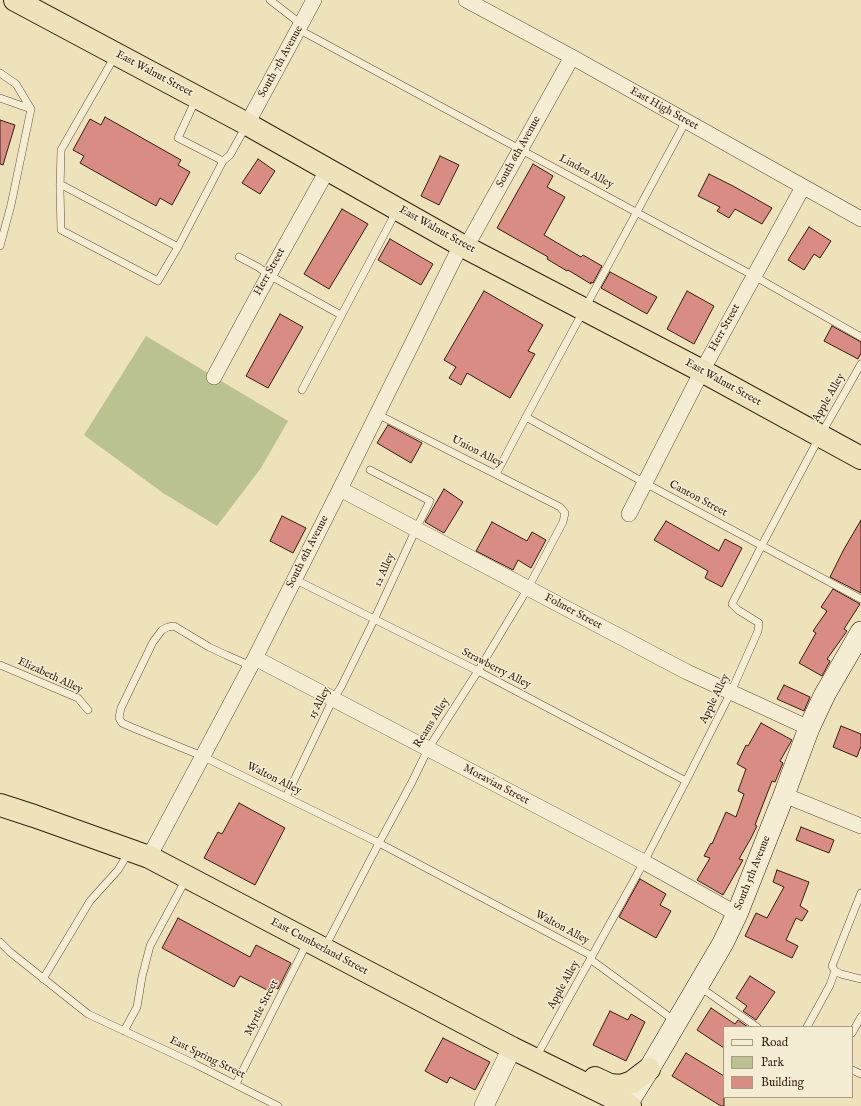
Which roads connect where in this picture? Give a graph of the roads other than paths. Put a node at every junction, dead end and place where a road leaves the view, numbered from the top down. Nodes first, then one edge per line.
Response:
1 (15, 0) edge
2 (270, 0) edge
3 (314, 0) edge
4 (466, 0) edge
5 (300, 27) junction
6 (116, 54) junction
7 (572, 57) junction
8 (0, 73) edge
9 (197, 97) junction
10 (0, 98) edge
11 (31, 109) junction
12 (686, 121) junction
13 (247, 124) junction
14 (520, 150) junction
15 (223, 160) junction
16 (328, 169) junction
17 (60, 184) junction
18 (803, 187) junction
19 (398, 208) junction
20 (636, 212) junction
21 (861, 219) edge
22 (0, 246) edge
23 (178, 246) junction
24 (464, 246) junction
25 (239, 257) dead end
26 (269, 274) junction
27 (754, 276) junction
28 (584, 309) junction
29 (341, 315) junction
30 (861, 337) edge
31 (861, 364) edge
32 (702, 371) junction
33 (214, 377) dead end
34 (302, 390) dead end
35 (377, 414) junction
36 (526, 416) junction
37 (820, 436) junction
38 (861, 458) edge
39 (370, 470) dead end
40 (496, 474) junction
41 (645, 483) junction
42 (340, 488) junction
43 (565, 513) joint
44 (629, 514) dead end
45 (416, 529) junction
46 (762, 545) junction
47 (294, 579) junction
48 (528, 588) junction
49 (861, 598) edge
50 (374, 620) junction
51 (861, 632) edge
52 (253, 662) junction
53 (0, 665) edge
54 (478, 671) junction
55 (731, 692) junction
56 (333, 699) junction
57 (88, 710) dead end
58 (809, 728) junction
59 (428, 749) junction
60 (202, 756) junction
61 (686, 781) junction
62 (784, 795) junction
63 (286, 797) junction
64 (0, 805) edge
65 (861, 826) edge
66 (379, 843) junction
67 (139, 854) junction
68 (644, 862) junction
69 (186, 877) junction
70 (861, 893) edge
71 (737, 914) junction
72 (0, 942) edge
73 (316, 945) junction
74 (591, 958) junction
75 (835, 971) junction
76 (43, 979) junction
77 (861, 979) edge
78 (698, 986) junction
79 (861, 1017) edge
80 (676, 1023) junction
81 (756, 1026) edge
82 (808, 1026) edge
83 (124, 1031) junction
84 (853, 1032) edge
85 (512, 1048) junction
86 (540, 1050) junction
87 (649, 1069) junction
88 (236, 1084) junction
89 (278, 1106) edge
90 (484, 1106) edge
91 (628, 1106) edge

1 - 6 highway, East Walnut Street
2 - 5 lane, Linden Alley
3 - 5 street, South 7th Avenue
4 - 7 street, East High Street
5 - 13 street, South 7th Avenue
5 - 14 lane, Linden Alley
6 - 9 highway, East Walnut Street
6 - 17 lane
7 - 12 street, East High Street
7 - 14 street, South 6th Avenue
8 - 11 lane
9 - 13 highway, East Walnut Street
9 - 15 lane
10 - 11 lane
11 - 22 lane
12 - 18 street, East High Street
12 - 20 lane
13 - 15 lane
13 - 16 highway, East Walnut Street
14 - 20 lane, Linden Alley
14 - 24 street, South 6th Avenue
15 - 23 lane
16 - 19 highway, East Walnut Street
16 - 26 street, Herr Street
17 - 23 lane
17 - 23 lane
18 - 21 street, East High Street
18 - 27 street, Herr Street
19 - 24 highway, East Walnut Street
19 - 29 lane
20 - 27 lane, Linden Alley
20 - 28 lane
24 - 28 highway, East Walnut Street
24 - 35 street, South 6th Avenue
25 - 26 lane
26 - 29 lane
26 - 33 street, Herr Street
27 - 30 lane, Linden Alley
27 - 32 street, Herr Street
28 - 32 highway, East Walnut Street
28 - 36 lane
29 - 34 lane
31 - 37 lane, Apple Alley
32 - 37 highway, East Walnut Street
32 - 41 street, Herr Street
35 - 40 lane, Union Alley
35 - 42 street, South 6th Avenue
36 - 40 lane
36 - 41 lane, Canton Street
37 - 38 highway, East Walnut Street
37 - 46 lane, Apple Alley
39 - 45 lane, 12 Alley
40 - 43 lane, Union Alley
41 - 44 street, Herr Street
41 - 46 lane, Canton Street
42 - 45 street, Folmer Street
42 - 47 street, South 6th Avenue
43 - 48 lane, Reams Alley
45 - 48 street, Folmer Street
45 - 50 lane, 12 Alley
46 - 49 lane, Canton Street
46 - 55 lane, Apple Alley
47 - 50 lane, Strawberry Alley
47 - 52 street, South 6th Avenue
48 - 54 lane, Reams Alley
48 - 55 street, Folmer Street
50 - 54 lane, Strawberry Alley
50 - 56 lane, 15 Alley
51 - 58 main road, South 5th Avenue
52 - 56 street, Moravian Street
52 - 60 street, South 6th Avenue
52 - 60 lane, Walton Alley
53 - 57 lane, Elizabeth Alley
54 - 59 lane, Reams Alley
54 - 61 lane, Strawberry Alley
55 - 58 street, Folmer Street
55 - 61 lane, Apple Alley
56 - 59 street, Moravian Street
56 - 63 lane, 15 Alley
58 - 62 main road, South 5th Avenue
59 - 66 lane, Reams Alley
59 - 68 street, Moravian Street
60 - 63 lane, Walton Alley
60 - 67 street, South 6th Avenue
61 - 68 lane, Apple Alley
62 - 65 street
62 - 71 main road, South 5th Avenue
63 - 66 lane, Walton Alley
64 - 67 highway, East Cumberland Street
66 - 73 lane, Reams Alley
66 - 74 lane, Walton Alley
67 - 69 highway, East Cumberland Street
67 - 76 lane
68 - 71 street, Moravian Street
68 - 74 lane, Apple Alley
69 - 73 highway, East Cumberland Street
69 - 83 lane
70 - 75 lane
71 - 78 main road, South 5th Avenue
72 - 76 lane, East Spring Street
73 - 85 highway, East Cumberland Street
73 - 88 lane, Myrtle Street
74 - 80 lane, Walton Alley
74 - 86 lane, Apple Alley
75 - 77 lane
75 - 82 lane
76 - 83 lane, East Spring Street
78 - 80 main road, South 5th Avenue
78 - 81 lane
79 - 84 lane
80 - 87 main road, South 5th Avenue
83 - 88 lane, East Spring Street
85 - 86 highway
85 - 90 street
85 - 91 highway, East Cumberland Street
86 - 87 highway
87 - 91 main road, South 5th Avenue
88 - 89 lane, East Spring Street

